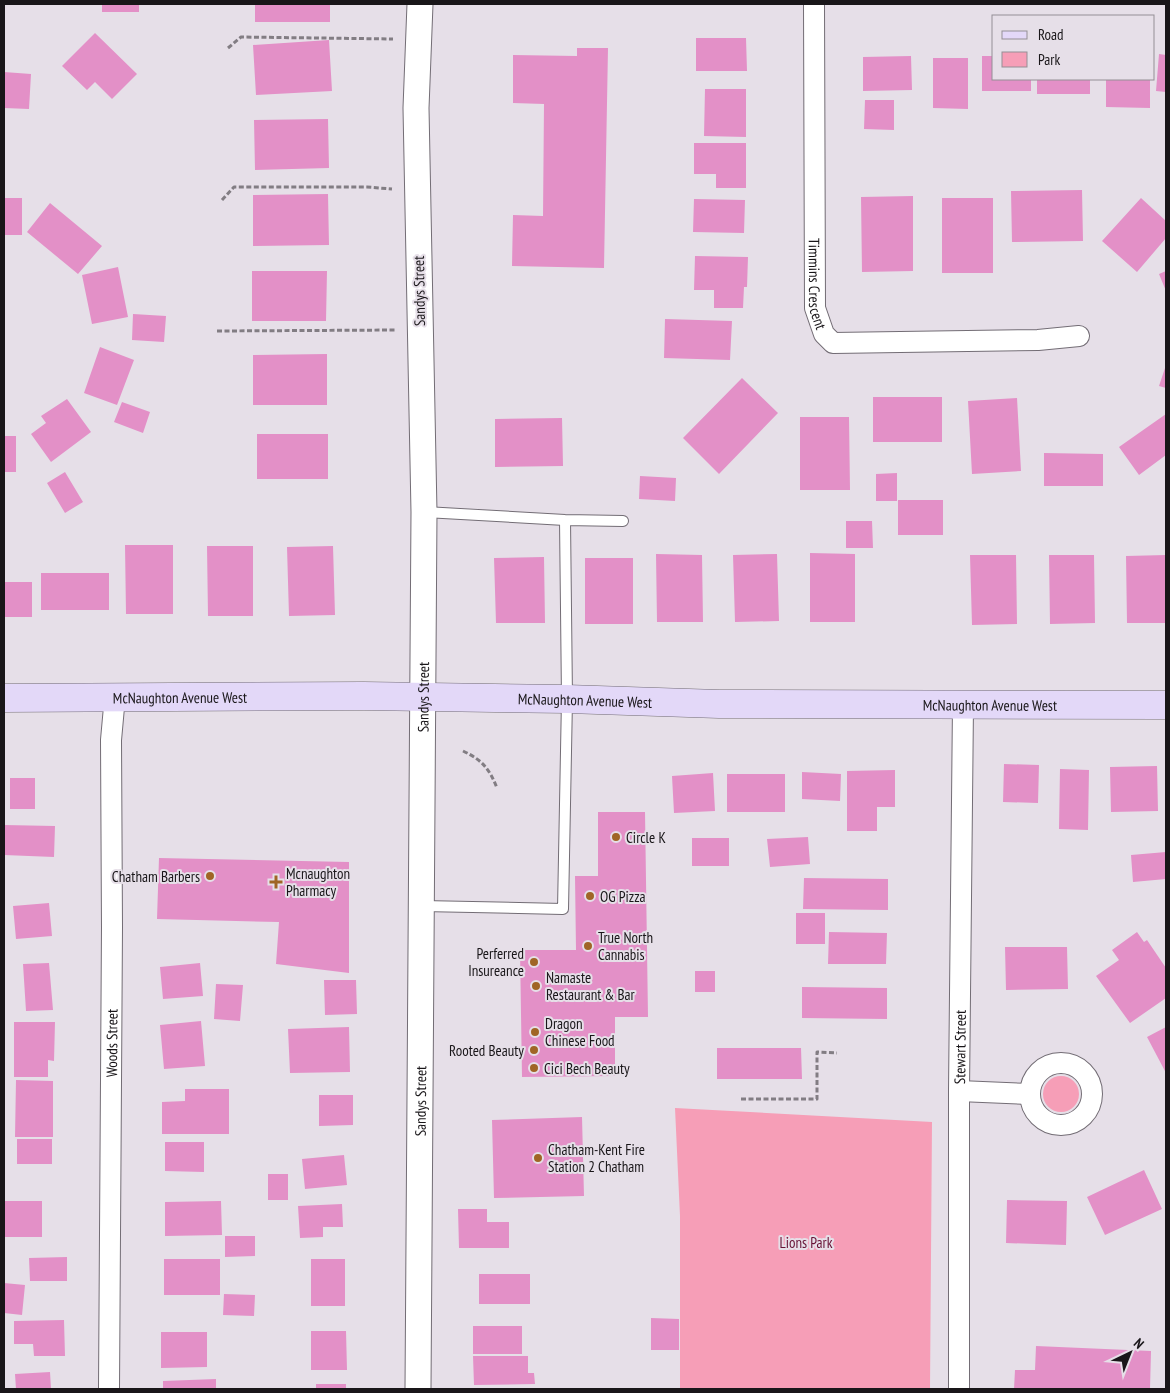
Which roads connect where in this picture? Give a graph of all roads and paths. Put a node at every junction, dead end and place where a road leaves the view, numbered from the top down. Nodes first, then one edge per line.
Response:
1 (420, 4) edge
2 (814, 4) edge
3 (419, 40) junction
4 (228, 48) dead end
5 (418, 192) junction
6 (222, 200) dead end
7 (420, 330) junction
8 (217, 331) dead end
9 (1079, 336) dead end
10 (424, 512) junction
11 (565, 520) junction
12 (623, 521) dead end
13 (115, 696) junction
14 (4, 698) edge
15 (422, 698) junction
16 (567, 699) junction
17 (963, 705) junction
18 (1166, 705) edge
19 (463, 750) dead end
20 (497, 788) dead end
21 (422, 906) junction
22 (837, 1053) dead end
23 (959, 1091) junction
24 (1030, 1094) dead end
25 (741, 1099) dead end
26 (109, 1389) edge
27 (418, 1389) edge
28 (959, 1389) edge

1 - 3 street, Sandys Street
2 - 9 street, Timmins Crescent
3 - 4 path
3 - 5 street, Sandys Street
5 - 6 path
5 - 7 street, Sandys Street
7 - 8 path
7 - 10 street, Sandys Street
10 - 11 lane
10 - 15 street, Sandys Street
11 - 12 lane
11 - 16 lane
13 - 14 main road, McNaughton Avenue West
13 - 15 main road, McNaughton Avenue West
13 - 26 street, Woods Street
15 - 16 main road, McNaughton Avenue West
15 - 21 street, Sandys Street
16 - 17 main road, McNaughton Avenue West
16 - 21 lane
17 - 18 main road, McNaughton Avenue West
17 - 23 street, Stewart Street
19 - 20 path
21 - 27 street, Sandys Street
22 - 25 path
23 - 24 street
23 - 28 street, Stewart Street

